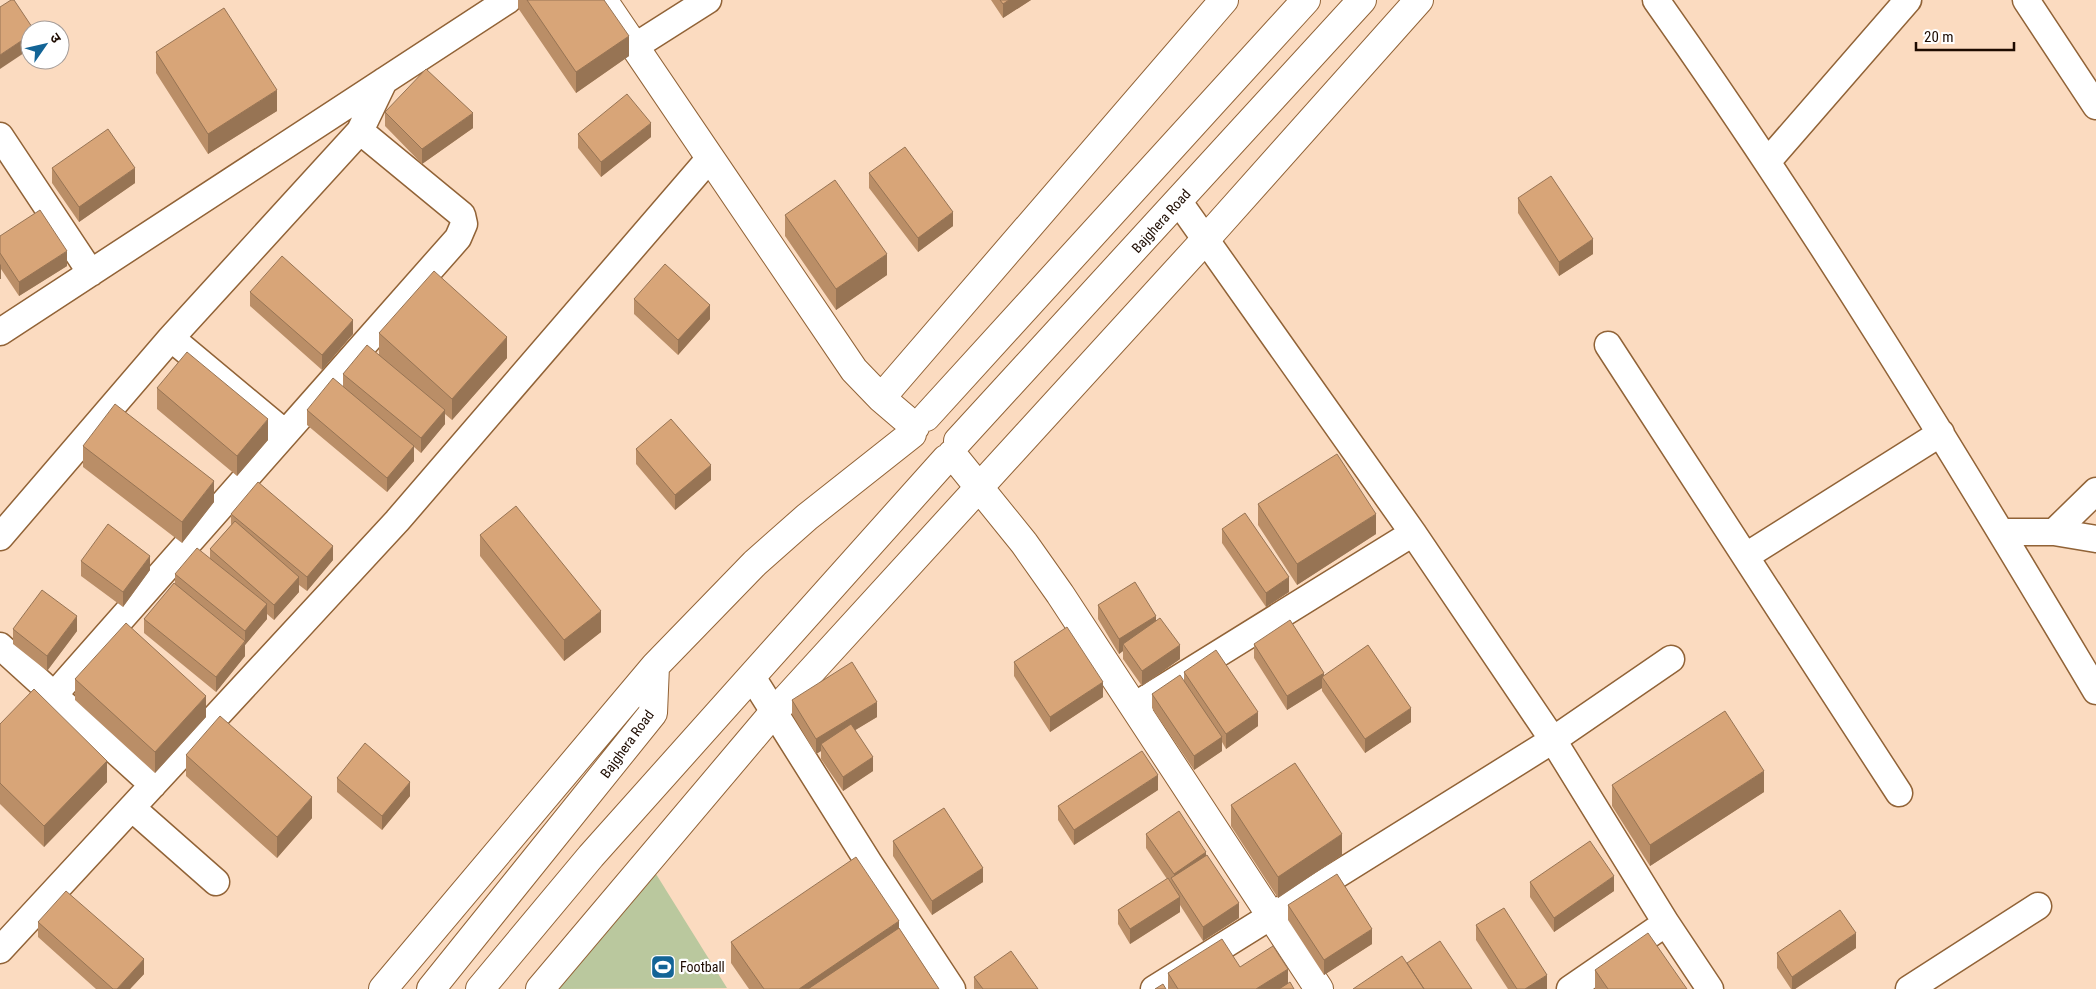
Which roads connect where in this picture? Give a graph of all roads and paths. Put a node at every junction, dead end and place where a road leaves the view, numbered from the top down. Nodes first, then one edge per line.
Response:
1 (508, 0) edge
2 (603, 0) edge
3 (708, 0) edge
4 (1224, 0) edge
5 (1306, 0) edge
6 (1362, 0) edge
7 (1419, 0) edge
8 (1656, 0) edge
9 (1908, 0) edge
10 (2026, 0) edge
11 (634, 47) junction
12 (384, 81) junction
13 (2096, 106) edge
14 (360, 131) junction
15 (0, 136) edge
16 (709, 159) junction
17 (1768, 161) junction
18 (1179, 202) junction
19 (1205, 240) junction
20 (91, 273) junction
21 (0, 332) edge
22 (171, 338) junction
23 (1608, 345) dead end
24 (881, 398) junction
25 (918, 426) junction
26 (285, 433) junction
27 (1941, 433) junction
28 (952, 451) junction
29 (979, 486) junction
30 (2096, 491) edge
31 (2002, 532) junction
32 (2054, 532) junction
33 (1413, 533) junction
34 (0, 537) edge
35 (2096, 539) edge
36 (1746, 556) junction
37 (0, 646) edge
38 (1671, 659) dead end
39 (655, 666) junction
40 (752, 677) junction
41 (2096, 691) edge
42 (54, 695) junction
43 (1134, 706) junction
44 (774, 712) junction
45 (1553, 740) junction
46 (153, 784) junction
47 (1898, 793) dead end
48 (132, 808) junction
49 (216, 882) dead end
50 (2038, 906) dead end
51 (1270, 916) junction
52 (1666, 923) junction
53 (0, 950) edge
54 (382, 989) edge
55 (431, 989) edge
56 (480, 989) edge
57 (540, 989) edge
58 (952, 989) edge
59 (1154, 989) edge
60 (1319, 989) edge
61 (1570, 989) edge
62 (1710, 989) edge
63 (1909, 989) edge

1 - 12 street
2 - 11 street
3 - 11 street
4 - 24 street
5 - 25 street
6 - 18 street, Bajghera Road
7 - 19 street
8 - 17 street
9 - 17 street
10 - 13 street
11 - 16 street
12 - 14 street
12 - 20 street
14 - 22 street
14 - 26 street
15 - 20 street
16 - 24 street
16 - 46 street
17 - 27 street
18 - 19 street
18 - 28 street, Bajghera Road
19 - 29 street
19 - 33 street
20 - 21 street
22 - 26 street
22 - 34 street
23 - 36 street
24 - 25 street
25 - 28 street
25 - 28 street
25 - 39 street
26 - 42 street
27 - 31 street
27 - 36 street
28 - 29 street
28 - 40 street, Bajghera Road
29 - 43 street
29 - 44 street
30 - 32 street
31 - 32 street
31 - 41 street
32 - 35 street
33 - 43 street
33 - 45 street
36 - 47 street
37 - 42 street
38 - 45 street
39 - 54 street
39 - 55 street, Bajghera Road
40 - 44 street
40 - 56 street, Bajghera Road
42 - 46 street
43 - 51 street
44 - 57 street
44 - 58 street
45 - 51 street
45 - 52 street
46 - 48 street
48 - 49 street
48 - 53 street
50 - 63 street
51 - 59 street
51 - 60 street
52 - 61 street
52 - 62 street

